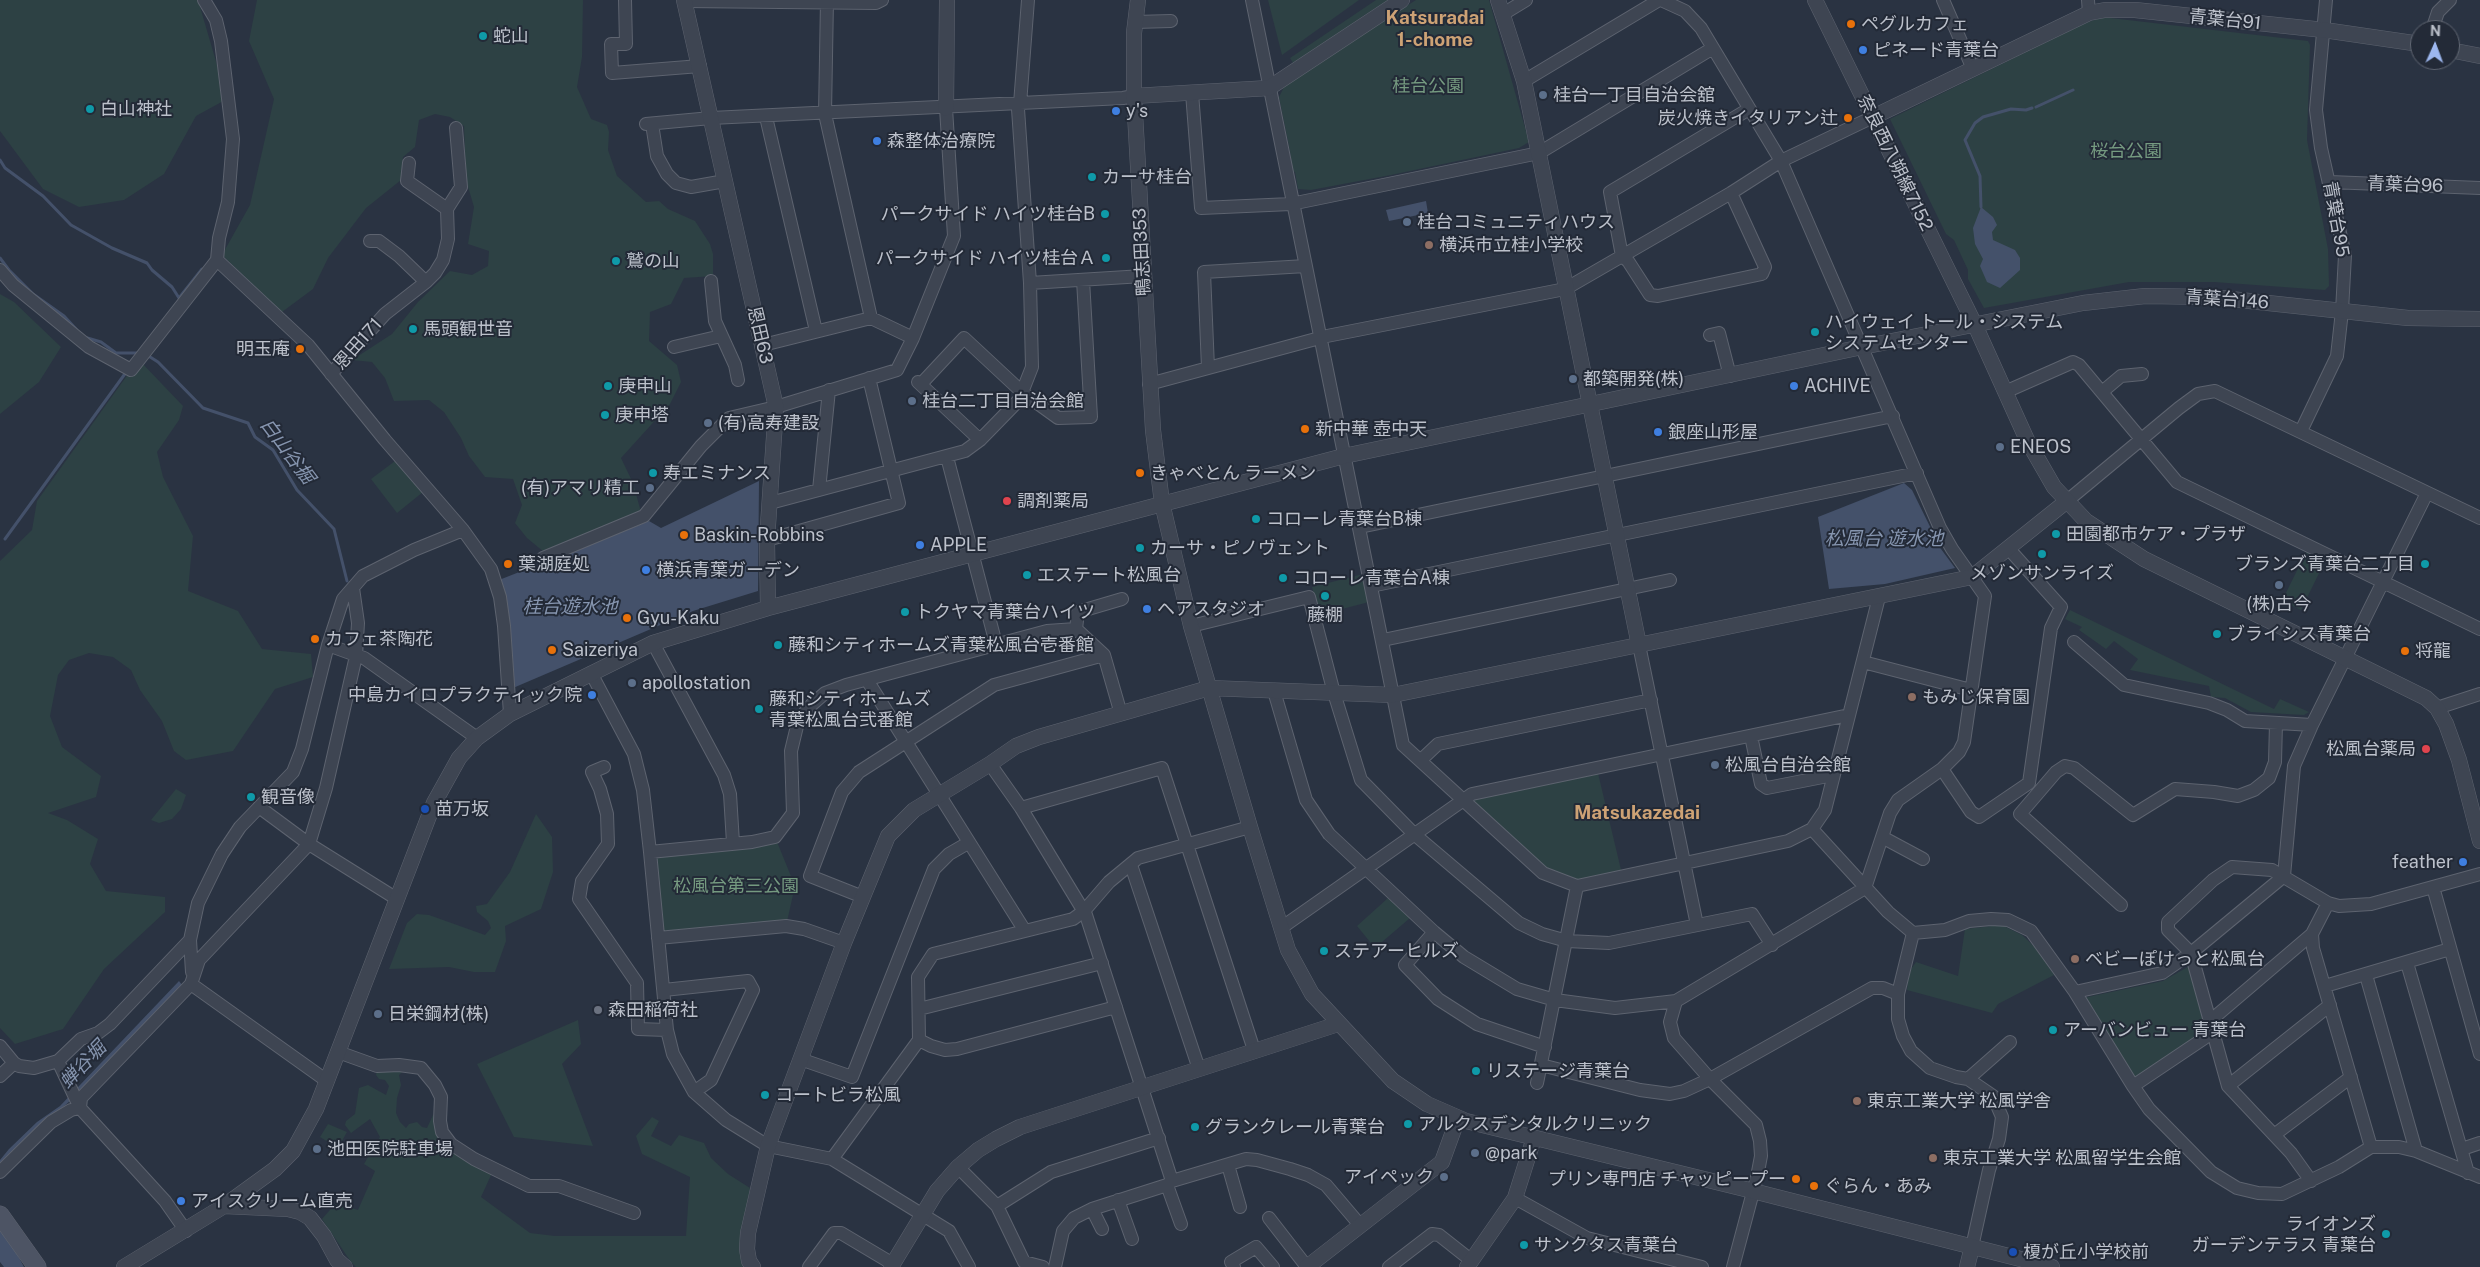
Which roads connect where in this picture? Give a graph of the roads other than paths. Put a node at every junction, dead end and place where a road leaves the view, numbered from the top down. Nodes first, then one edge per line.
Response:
1 (204, 0) edge
2 (625, 0) edge
3 (684, 0) edge
4 (882, 0) edge
5 (947, 0) edge
6 (1028, 0) edge
7 (1138, 0) edge
8 (1252, 0) edge
9 (1402, 0) edge
10 (1526, 0) edge
11 (1660, 0) edge
12 (1815, 0) edge
13 (1943, 0) edge
14 (2326, 0) edge
15 (2450, 0) edge
16 (827, 2) edge
17 (2089, 6) edge
18 (1500, 7) edge
19 (2435, 20) edge
20 (1171, 21) dead end
21 (1135, 22) junction
22 (2324, 30) junction
23 (2410, 43) edge
24 (1714, 48) junction
25 (2460, 52) edge
26 (2480, 56) edge
27 (700, 66) junction
28 (1973, 69) junction
29 (1524, 81) junction
30 (1269, 88) junction
31 (1192, 93) junction
32 (1134, 96) junction
33 (1020, 104) junction
34 (946, 108) junction
35 (1749, 109) junction
36 (826, 114) junction
37 (766, 117) junction
38 (1873, 117) junction
39 (711, 118) junction
40 (456, 128) dead end
41 (1539, 153) junction
42 (1781, 160) junction
43 (409, 162) dead end
44 (724, 181) junction
45 (2330, 182) junction
46 (2480, 188) edge
47 (1731, 193) junction
48 (1291, 204) junction
49 (447, 210) junction
50 (370, 241) dead end
51 (1622, 256) junction
52 (217, 260) junction
53 (1306, 266) junction
54 (0, 270) edge
55 (1143, 276) junction
56 (1082, 280) junction
57 (711, 281) dead end
58 (426, 282) junction
59 (1030, 283) junction
60 (1565, 288) junction
61 (2342, 311) junction
62 (871, 318) junction
63 (2480, 319) edge
64 (1975, 325) junction
65 (816, 331) junction
66 (1719, 333) dead end
67 (721, 336) junction
68 (913, 338) junction
69 (1321, 339) junction
70 (763, 345) junction
71 (674, 347) dead end
72 (1862, 347) junction
73 (1208, 368) junction
74 (331, 374) junction
75 (2142, 374) dead end
76 (1730, 376) junction
77 (870, 378) junction
78 (738, 380) dead end
79 (1150, 384) junction
80 (829, 390) junction
81 (1022, 392) junction
82 (2005, 392) junction
83 (2102, 392) junction
84 (1590, 405) junction
85 (776, 407) junction
86 (1893, 416) junction
87 (2301, 431) junction
88 (980, 440) junction
89 (2141, 440) junction
90 (1344, 456) junction
91 (947, 457) junction
92 (893, 471) junction
93 (1917, 473) junction
94 (1604, 476) junction
95 (819, 490) junction
96 (2427, 493) junction
97 (2067, 501) junction
98 (770, 502) junction
99 (1162, 503) junction
100 (2480, 518) edge
101 (1360, 527) junction
102 (463, 530) junction
103 (1616, 537) junction
104 (767, 540) junction
105 (2008, 548) junction
106 (972, 554) junction
107 (543, 558) dead end
108 (1972, 577) junction
109 (1670, 580) dead end
110 (2384, 581) junction
111 (1371, 586) junction
112 (352, 588) junction
113 (1627, 590) junction
114 (1879, 597) junction
115 (1122, 598) dead end
116 (768, 608) junction
117 (1191, 626) junction
118 (1076, 629) junction
119 (2480, 629) edge
120 (1383, 640) junction
121 (2074, 642) dead end
122 (653, 643) junction
123 (996, 644) junction
124 (328, 645) junction
125 (1639, 645) junction
126 (1104, 655) junction
127 (356, 656) junction
128 (2346, 658) junction
129 (1863, 662) junction
130 (591, 673) junction
131 (867, 680) junction
132 (1209, 688) junction
133 (1971, 690) junction
134 (1274, 691) junction
135 (1334, 693) junction
136 (2480, 694) edge
137 (1393, 695) junction
138 (1651, 700) junction
139 (2437, 708) junction
140 (510, 714) junction
141 (1121, 714) junction
142 (1849, 715) junction
143 (2276, 723) junction
144 (2312, 725) junction
145 (1751, 736) junction
146 (477, 738) junction
147 (905, 743) junction
148 (1663, 755) junction
149 (1421, 760) junction
150 (990, 764) junction
151 (604, 767) dead end
152 (1942, 769) junction
153 (1833, 775) junction
154 (939, 796) junction
155 (1464, 800) junction
156 (259, 807) junction
157 (1021, 808) junction
158 (1250, 827) junction
159 (1812, 829) junction
160 (1414, 834) junction
161 (1882, 837) junction
162 (2480, 841) edge
163 (733, 843) junction
164 (968, 843) junction
165 (309, 844) junction
166 (1187, 844) junction
167 (650, 852) junction
168 (1923, 858) dead end
169 (1685, 863) junction
170 (1132, 865) junction
171 (1364, 869) junction
172 (2480, 874) edge
173 (2284, 876) junction
174 (1577, 886) junction
175 (2432, 887) junction
176 (1866, 888) junction
177 (863, 897) junction
178 (397, 900) junction
179 (2328, 902) junction
180 (2121, 904) dead end
181 (1084, 911) junction
182 (1697, 925) junction
183 (1281, 928) junction
184 (1024, 931) junction
185 (1434, 932) junction
186 (1913, 933) junction
187 (2312, 934) junction
188 (658, 938) junction
189 (190, 940) junction
190 (1567, 941) junction
191 (844, 943) junction
192 (1772, 945) junction
193 (2450, 949) junction
194 (2191, 953) junction
195 (1102, 963) junction
196 (2407, 963) junction
197 (2366, 975) junction
198 (192, 979) junction
199 (2325, 986) junction
200 (664, 990) junction
201 (2075, 992) junction
202 (1898, 994) junction
203 (1555, 1000) junction
204 (1676, 1001) junction
205 (2330, 1005) junction
206 (1116, 1007) junction
207 (920, 1009) junction
208 (2210, 1021) junction
209 (1338, 1024) junction
210 (667, 1030) junction
211 (919, 1040) junction
212 (2010, 1042) dead end
213 (0, 1046) edge
214 (1545, 1047) junction
215 (1254, 1050) junction
216 (338, 1052) junction
217 (2480, 1054) edge
218 (800, 1059) junction
219 (58, 1061) junction
220 (14, 1063) junction
221 (1541, 1065) junction
222 (1199, 1069) junction
223 (0, 1076) edge
224 (2350, 1077) junction
225 (1710, 1079) junction
226 (1968, 1079) junction
227 (328, 1080) junction
228 (1537, 1083) dead end
229 (2132, 1086) junction
230 (2228, 1086) junction
231 (1144, 1087) junction
232 (694, 1092) junction
233 (76, 1099) junction
234 (1458, 1118) junction
235 (2274, 1135) junction
236 (1159, 1138) junction
237 (1534, 1138) junction
238 (2480, 1143) edge
239 (768, 1146) junction
240 (2371, 1148) junction
241 (2462, 1149) junction
242 (2416, 1151) junction
243 (832, 1159) junction
244 (1228, 1165) junction
245 (958, 1167) junction
246 (0, 1172) edge
247 (2474, 1175) edge
248 (2311, 1181) junction
249 (1170, 1183) junction
250 (1752, 1191) junction
251 (1516, 1198) junction
252 (1118, 1200) junction
253 (224, 1206) junction
254 (997, 1206) junction
255 (1240, 1207) dead end
256 (1092, 1209) junction
257 (634, 1213) dead end
258 (923, 1214) junction
259 (0, 1215) edge
260 (1269, 1218) dead end
261 (1181, 1224) dead end
262 (1360, 1225) junction
263 (1102, 1229) dead end
264 (186, 1231) junction
265 (1132, 1239) dead end
266 (1972, 1247) junction
267 (142, 1263) edge
268 (1469, 1264) edge
269 (892, 1266) edge
270 (37, 1267) edge
271 (124, 1267) edge
272 (345, 1267) edge
273 (753, 1267) edge
274 (809, 1267) edge
275 (969, 1267) edge
276 (1043, 1267) edge
277 (1055, 1267) edge
278 (1234, 1267) edge
279 (1273, 1267) edge
280 (1307, 1267) edge
281 (1389, 1267) edge
282 (1702, 1267) edge
283 (1733, 1267) edge
284 (1967, 1267) edge
285 (2052, 1267) edge

1 - 52 street
2 - 27 street
3 - 16 street
3 - 27 street, 恩田63
4 - 16 street
5 - 34 street
6 - 33 street
7 - 21 street, 鴨志田353 / 鴨志田353
8 - 30 street
9 - 30 street
10 - 18 street
11 - 24 street
11 - 29 street
12 - 38 street, 奈良西八朔線7152
13 - 28 street
14 - 22 street, 青葉台95
15 - 19 street
16 - 36 street
17 - 22 street, 青葉台91
17 - 28 street, 青葉台91
18 - 29 street
20 - 21 street
21 - 32 street, 鴨志田353 / 鴨志田353
22 - 23 street, 青葉台91
22 - 45 street, 青葉台95
24 - 35 street
24 - 41 street
25 - 26 street
27 - 39 street, 恩田63 / 恩田63
28 - 38 street, 青葉台91
29 - 41 street
30 - 31 street
30 - 48 street
31 - 32 street
31 - 48 street
32 - 33 street
32 - 55 street, 鴨志田353 / 鴨志田353
33 - 34 street
33 - 59 street
34 - 36 street
34 - 68 street
35 - 42 street
35 - 51 street
36 - 37 street
36 - 62 street
37 - 39 street
37 - 65 street
38 - 42 street
38 - 64 street, 奈良西八朔線7152
39 - 44 street, 恩田63 / 恩田63
39 - 44 street
40 - 49 street
41 - 48 street
41 - 60 street
42 - 47 street
42 - 72 street
43 - 49 street
44 - 70 street, 恩田63 / 恩田63
45 - 46 street, 青葉台96
45 - 61 street, 青葉台95
47 - 51 street
47 - 51 street
48 - 53 street
49 - 58 street, 恩田171
50 - 58 street
51 - 60 street
52 - 54 street
52 - 74 street
53 - 69 street
53 - 73 street
55 - 56 street
55 - 79 street, 鴨志田353 / 鴨志田353
56 - 59 street
56 - 81 street
57 - 67 street
58 - 74 street, 恩田171
59 - 81 street
60 - 69 street
60 - 84 street
61 - 63 street, 青葉台146
61 - 64 street, 青葉台146
61 - 87 street, 青葉台95
62 - 65 street
62 - 68 street
64 - 72 street, 青葉台146
64 - 82 street, 奈良西八朔線7152
65 - 70 street
66 - 76 street
67 - 71 street
67 - 78 street
68 - 77 street
69 - 73 street
69 - 90 street
70 - 85 street, 恩田63 / 恩田63
72 - 76 street, 青葉台146
72 - 86 street
73 - 79 street
74 - 102 street
75 - 83 street
76 - 84 street, 青葉台146
77 - 80 street
77 - 92 street
79 - 99 street, 鴨志田353 / 鴨志田353
80 - 85 street
80 - 95 street
81 - 88 street
81 - 88 street
82 - 83 street
82 - 97 street, 奈良西八朔線7152
83 - 89 street
84 - 90 street, 青葉台146
84 - 94 street
85 - 98 street, 恩田63 / 恩田63
85 - 107 street
86 - 93 street
86 - 94 street
87 - 89 street
87 - 96 street
88 - 91 street
89 - 97 street
89 - 110 street
90 - 99 street, 青葉台146
90 - 101 street
91 - 92 street
91 - 106 street
92 - 95 street
92 - 104 street
93 - 103 street
93 - 108 street
94 - 101 street
94 - 103 street
95 - 98 street
96 - 100 street
96 - 110 street
97 - 105 street
97 - 128 street, 奈良西八朔線7152
98 - 104 street, 恩田63 / 恩田63
99 - 106 street, 青葉台146
99 - 117 street, 鴨志田353
101 - 111 street
102 - 112 street
102 - 140 street
103 - 111 street
103 - 113 street
104 - 116 street, 恩田63 / 恩田63
105 - 108 street
105 - 152 street
106 - 116 street, 青葉台146
106 - 123 street
108 - 114 street
108 - 133 street
109 - 113 street
110 - 119 street
110 - 128 street
111 - 120 street
112 - 124 street
112 - 127 street
113 - 120 street
113 - 125 street
114 - 125 street
114 - 129 street
115 - 118 street
116 - 122 street, 青葉台146
117 - 132 street, 鴨志田353
117 - 135 street
118 - 123 street
118 - 126 street
120 - 137 street
121 - 143 street
122 - 130 street, 青葉台146
122 - 163 street
123 - 131 street
124 - 127 street
124 - 156 street
125 - 137 street
125 - 138 street
126 - 141 street
126 - 147 street
127 - 146 street
127 - 165 street
128 - 139 street, 奈良西八朔線7152
128 - 144 street
129 - 133 street
129 - 142 street
130 - 140 street, 青葉台146
130 - 167 street
131 - 147 street
131 - 163 street
132 - 134 street
132 - 141 street
132 - 158 street, 鴨志田353
133 - 152 street
134 - 135 street
134 - 171 street
135 - 137 street
135 - 160 street
136 - 139 street
137 - 149 street
138 - 148 street
138 - 149 street
139 - 162 street
140 - 146 street, 青葉台146
141 - 150 street
142 - 145 street
142 - 153 street
143 - 144 street
143 - 180 street
144 - 173 street
145 - 148 street
145 - 153 street
146 - 178 street, 青葉台146
147 - 154 street
147 - 177 street
148 - 155 street
148 - 169 street
149 - 155 street
150 - 154 street
150 - 157 street
151 - 210 street
152 - 161 street
153 - 159 street
154 - 164 street
154 - 177 street
155 - 160 street
155 - 174 street
156 - 165 street
156 - 189 street
157 - 166 street
157 - 181 street
158 - 166 street
158 - 183 street, 鴨志田353
159 - 169 street
159 - 176 street
160 - 171 street
160 - 190 street
161 - 168 street
161 - 176 street
163 - 167 street
164 - 184 street
164 - 218 street
165 - 178 street
165 - 198 street
166 - 170 street
166 - 215 street
167 - 188 street
169 - 174 street
169 - 182 street
170 - 181 street
170 - 222 street
171 - 183 street
171 - 185 street
172 - 175 street
173 - 179 street
173 - 194 street
173 - 194 street
174 - 190 street
175 - 179 street
175 - 193 street
176 - 186 street
176 - 192 street
177 - 191 street
178 - 216 street, 青葉台146
179 - 187 street
181 - 184 street
181 - 195 street
182 - 190 street
182 - 192 street
183 - 209 street, 鴨志田353
184 - 207 street
185 - 203 street
185 - 214 street
186 - 201 street
186 - 202 street
187 - 199 street
187 - 208 street
188 - 191 street
188 - 200 street
189 - 198 street
189 - 219 street
190 - 203 street
191 - 218 street
192 - 204 street
193 - 196 street
193 - 217 street
194 - 201 street
194 - 208 street
195 - 206 street
195 - 207 street
196 - 197 street
196 - 241 street
197 - 199 street
197 - 242 street
198 - 227 street
198 - 233 street
199 - 205 street
200 - 210 street
200 - 232 street
201 - 229 street
202 - 225 street
202 - 226 street
203 - 204 street
203 - 214 street
204 - 225 street
205 - 224 street
205 - 230 street
206 - 211 street
206 - 231 street
207 - 211 street
208 - 229 street
208 - 230 street
209 - 215 street
209 - 234 street, 鴨志田353
210 - 232 street
211 - 243 street
212 - 226 street
213 - 220 street
214 - 221 street
215 - 222 street
216 - 227 street, 青葉台146
216 - 257 street
218 - 239 street
219 - 220 street
219 - 233 street
220 - 223 street
221 - 225 street
221 - 228 street
222 - 231 street
224 - 235 street
224 - 240 street
225 - 250 street
226 - 266 street
227 - 253 street, 青葉台146
229 - 248 street
230 - 235 street
231 - 236 street
231 - 245 street
232 - 239 street
233 - 246 street
233 - 264 street
234 - 237 street, 鴨志田353
234 - 262 street
235 - 248 street
236 - 249 street
236 - 254 street
237 - 250 street, 鴨志田353
237 - 251 street
238 - 241 street
239 - 243 street
239 - 273 street
240 - 242 street
240 - 248 street
241 - 247 street
242 - 247 street
243 - 258 street
244 - 249 street
244 - 255 street
244 - 262 street
245 - 254 street
245 - 258 street
249 - 252 street
249 - 261 street
250 - 266 street, 鴨志田353
250 - 283 street
251 - 268 street
251 - 282 street
252 - 256 street
252 - 265 street
253 - 264 street, 青葉台146
253 - 272 street
254 - 276 street
256 - 263 street
256 - 277 street
258 - 269 street
258 - 275 street
259 - 270 main road
260 - 280 street
262 - 280 street
264 - 267 street, 青葉台146
266 - 284 street
266 - 285 street, 鴨志田353
267 - 271 street, 青葉台146
268 - 281 street
269 - 274 street
278 - 279 street

